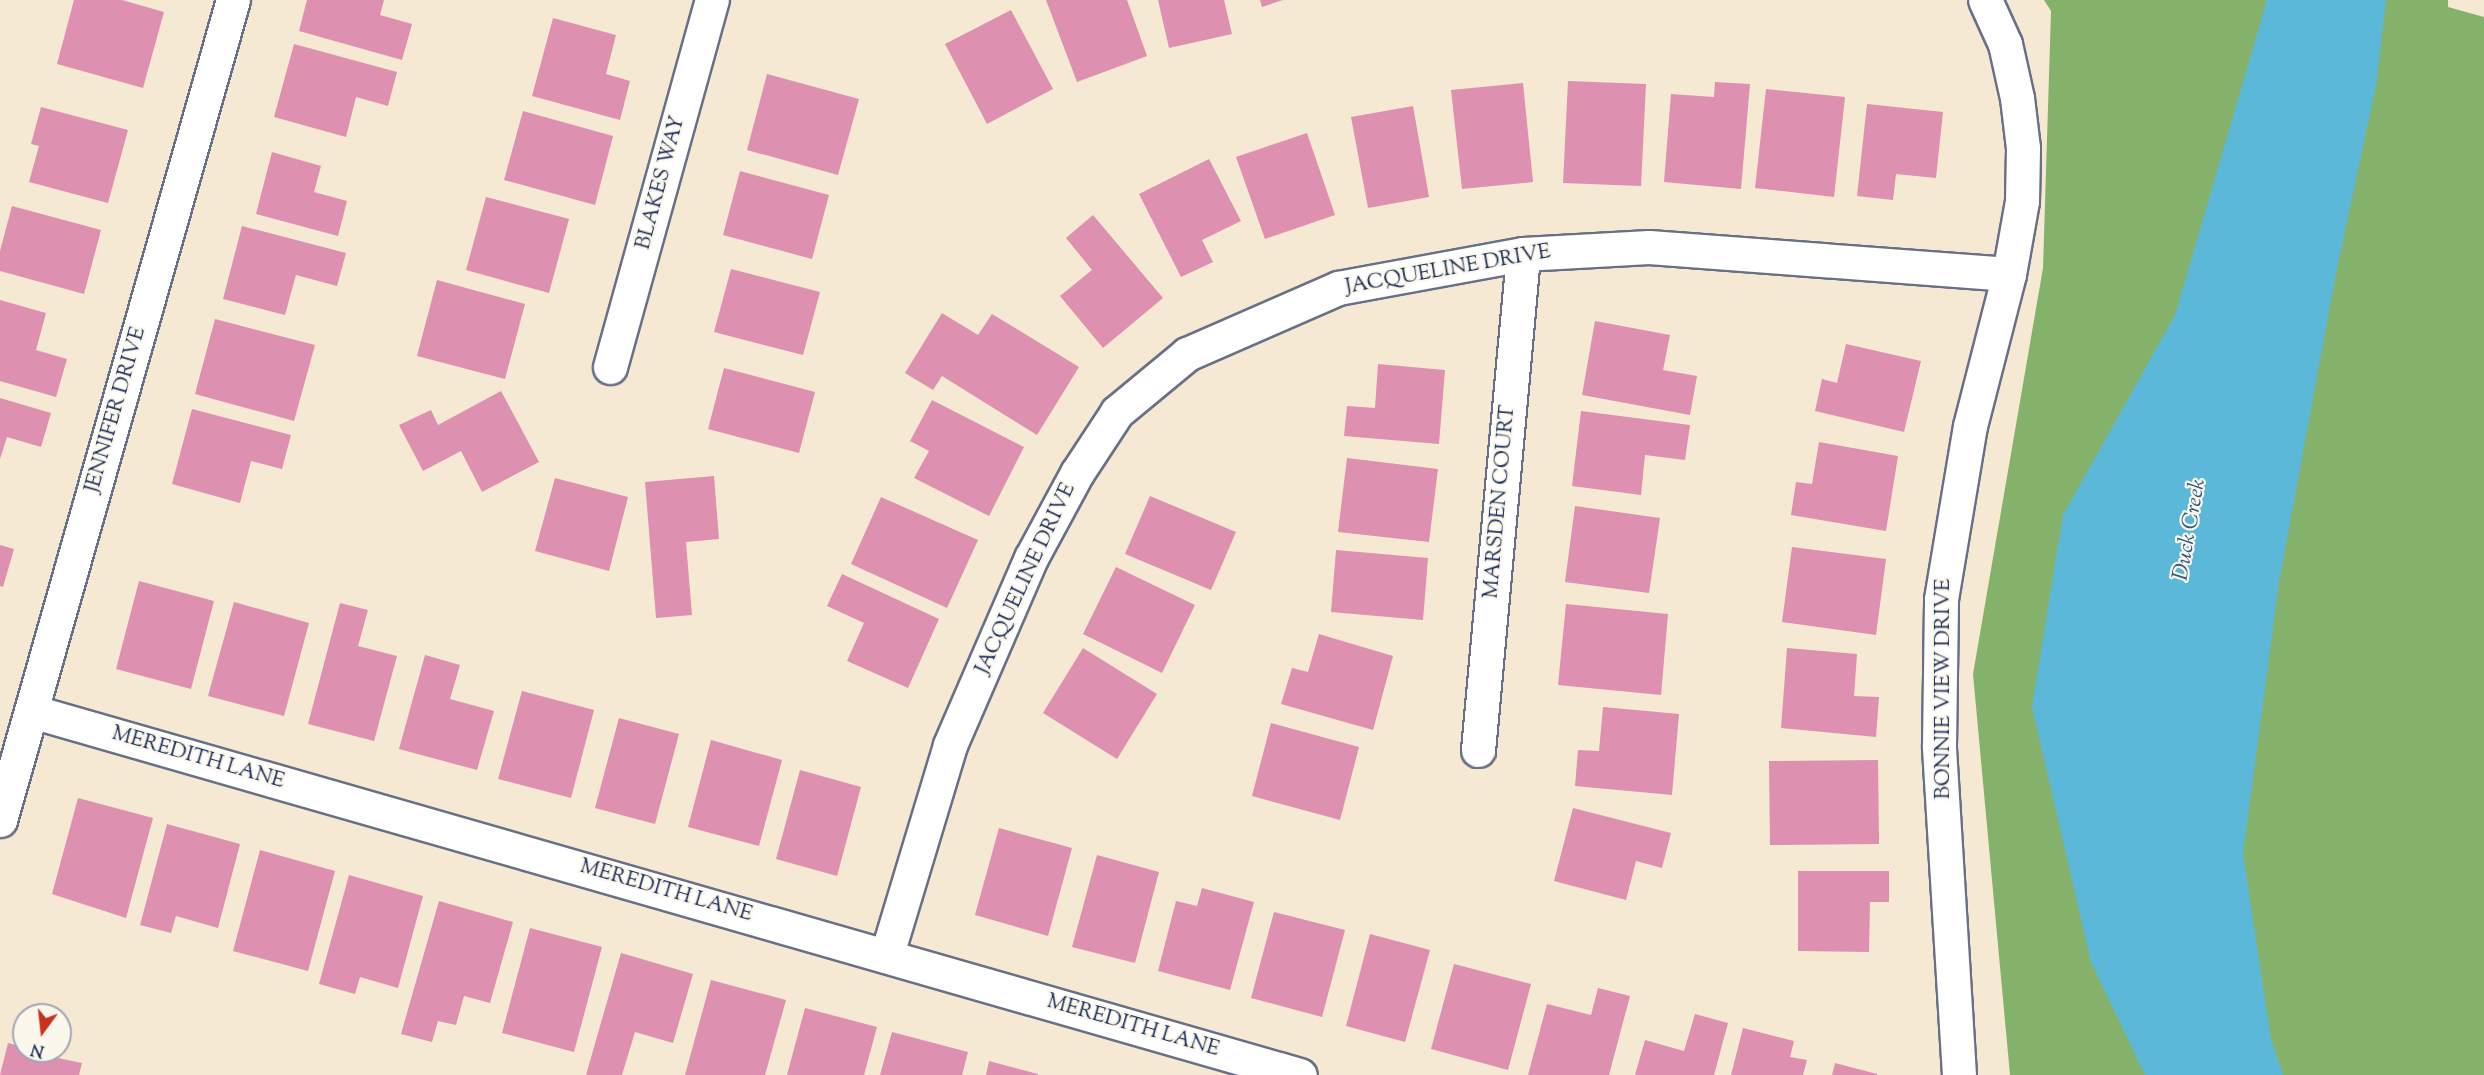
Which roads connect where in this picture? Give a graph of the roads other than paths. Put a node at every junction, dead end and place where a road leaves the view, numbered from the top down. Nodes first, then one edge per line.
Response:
1 (233, 0) edge
2 (712, 0) edge
3 (1985, 0) edge
4 (1523, 254) junction
5 (2009, 274) junction
6 (610, 367) dead end
7 (31, 711) junction
8 (1478, 750) dead end
9 (0, 820) edge
10 (887, 954) junction
11 (1300, 1075) edge
12 (1959, 1075) edge

1 - 7 street, JENNIFER DRIVE
2 - 6 street, BLAKES WAY
3 - 5 street, BONNIE VIEW DRIVE
4 - 5 street, JACQUELINE DRIVE
4 - 8 street, MARSDEN COURT
4 - 10 street, JACQUELINE DRIVE
5 - 12 street, BONNIE VIEW DRIVE
7 - 9 street, JENNIFER DRIVE
7 - 10 street, MEREDITH LANE
10 - 11 street, MEREDITH LANE

